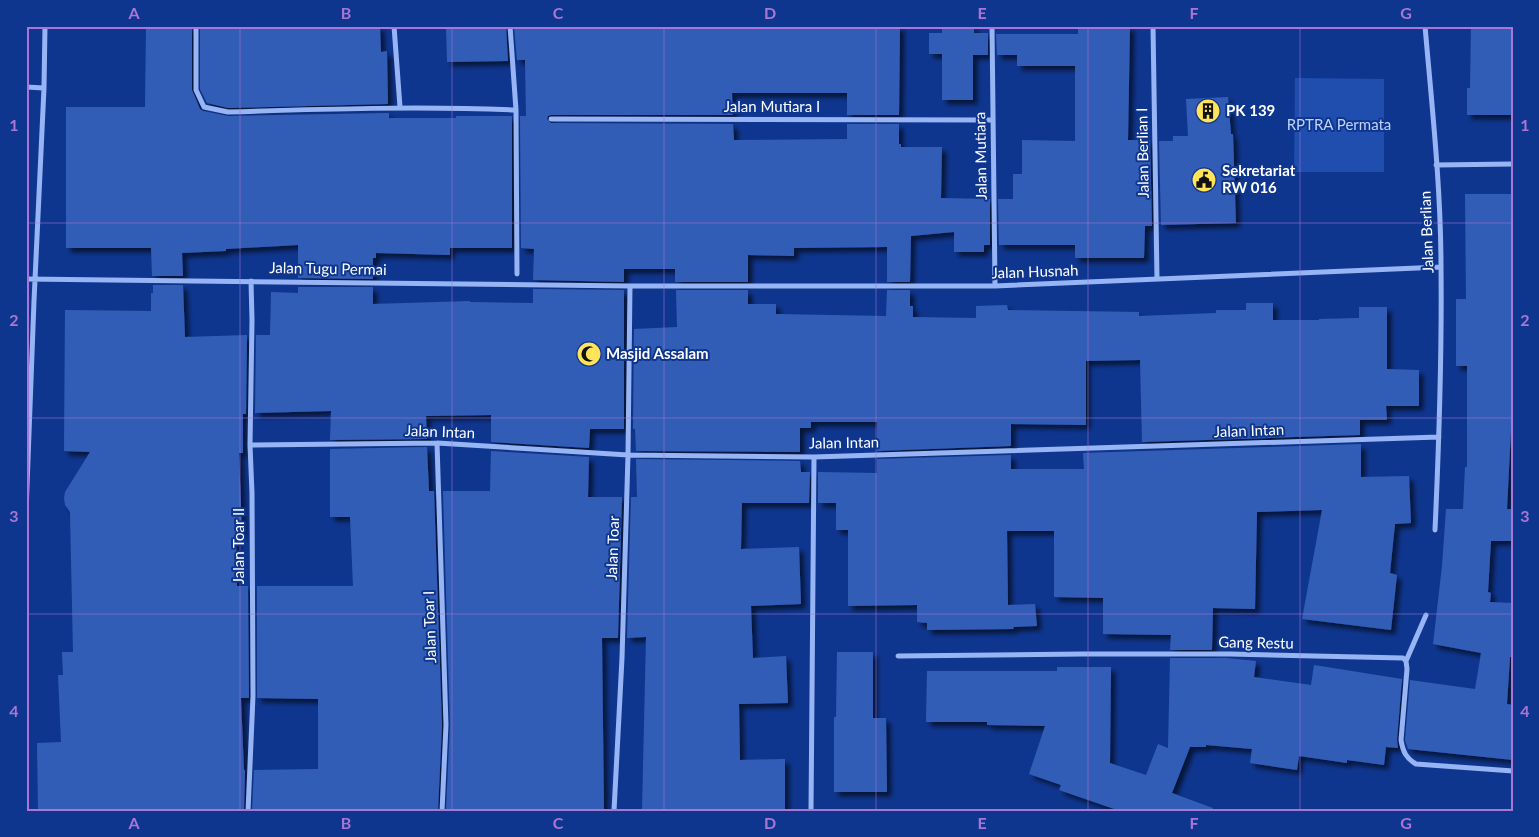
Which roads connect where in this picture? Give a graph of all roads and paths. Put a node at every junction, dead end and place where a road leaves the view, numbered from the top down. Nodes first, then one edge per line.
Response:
1 (45, 26) edge
2 (196, 26) edge
3 (394, 26) edge
4 (510, 26) edge
5 (992, 26) edge
6 (1153, 26) edge
7 (1425, 26) edge
8 (26, 87) edge
9 (44, 88) junction
10 (400, 107) junction
11 (516, 110) junction
12 (551, 118) dead end
13 (992, 120) junction
14 (1513, 164) edge
15 (1436, 165) junction
16 (1442, 267) junction
17 (517, 274) dead end
18 (26, 279) edge
19 (36, 279) junction
20 (1157, 279) junction
21 (251, 281) junction
22 (630, 286) junction
23 (995, 286) junction
24 (1439, 437) junction
25 (437, 443) junction
26 (250, 445) junction
27 (628, 455) junction
28 (814, 457) junction
29 (26, 513) edge
30 (1436, 530) dead end
31 (1426, 615) dead end
32 (898, 656) dead end
33 (1406, 661) junction
34 (1513, 771) edge
35 (248, 811) edge
36 (442, 811) edge
37 (614, 811) edge
38 (811, 811) edge

1 - 9 street
2 - 10 street
3 - 10 street
4 - 11 street
5 - 13 street, Jalan Mutiara
6 - 20 street, Jalan Berlian I
7 - 15 street, Jalan Berlian
8 - 9 street
9 - 19 street
10 - 11 street
11 - 17 street
12 - 13 street, Jalan Mutiara I
13 - 23 street, Jalan Mutiara
14 - 15 street
15 - 16 street, Jalan Berlian
16 - 20 street, Jalan Husnah
16 - 24 street, Jalan Berlian
18 - 19 street, Jalan Tugu Permai
19 - 21 street, Jalan Tugu Permai
19 - 29 street
20 - 23 street, Jalan Husnah
21 - 22 street, Jalan Tugu Permai
21 - 26 street, Jalan Toar II
22 - 23 street, Jalan Husnah
22 - 27 street, Jalan Toar
24 - 28 street, Jalan Intan
24 - 30 street, Jalan Berlian
25 - 26 street, Jalan Intan
25 - 27 street, Jalan Intan
25 - 36 street, Jalan Toar I
26 - 35 street, Jalan Toar II
27 - 28 street, Jalan Intan
27 - 37 street, Jalan Toar
28 - 38 street
31 - 33 street
32 - 33 street, Gang Restu
33 - 34 street

